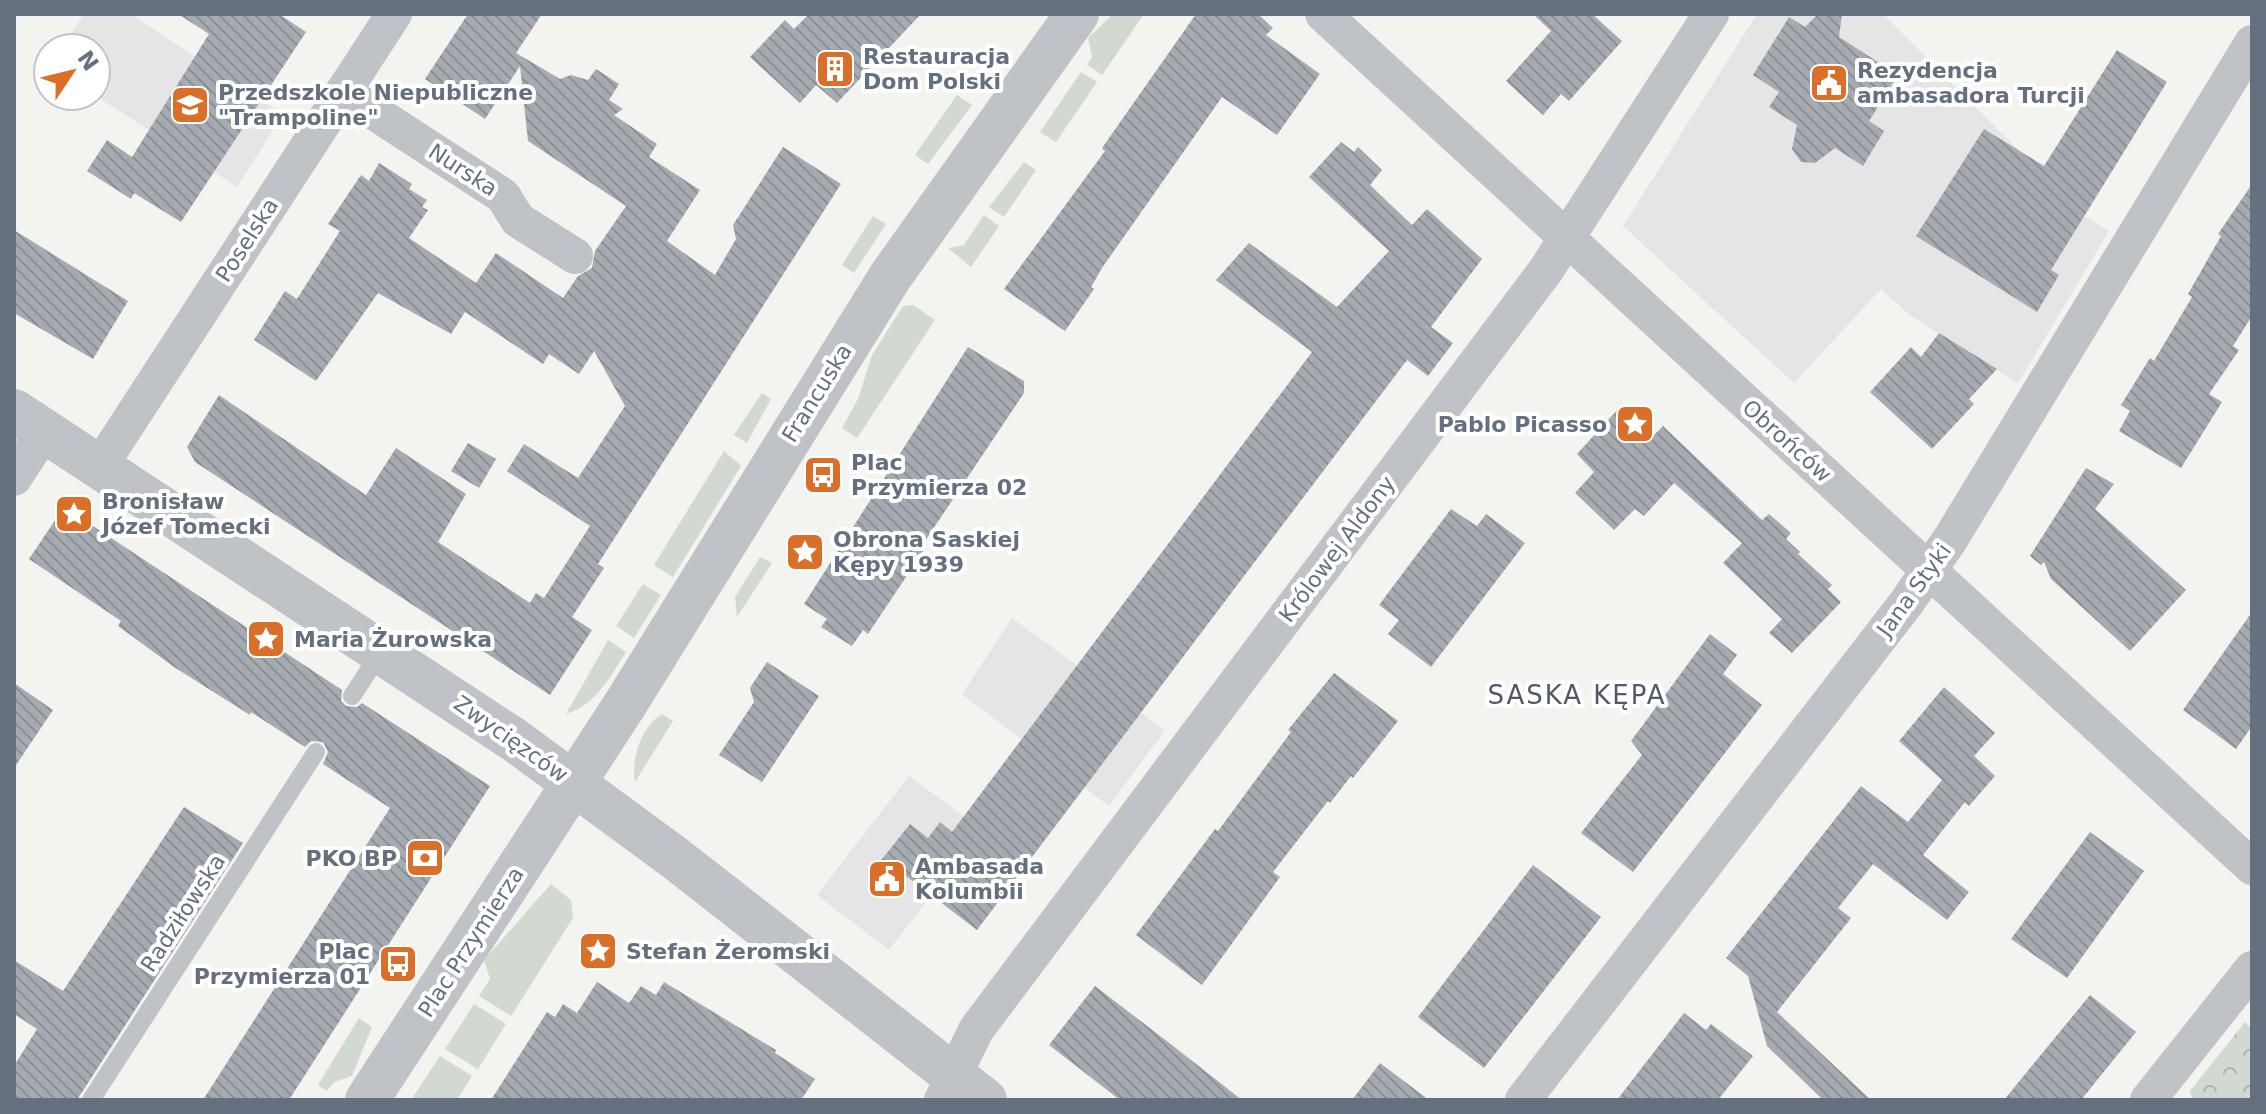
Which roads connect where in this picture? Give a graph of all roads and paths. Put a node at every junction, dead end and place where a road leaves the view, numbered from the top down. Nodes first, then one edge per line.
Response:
1 (394, 14) edge
2 (1077, 14) edge
3 (1323, 14) edge
4 (1711, 14) edge
5 (2252, 43) edge
6 (343, 92) junction
7 (1566, 238) junction
8 (575, 256) dead end
9 (30, 420) edge
10 (100, 466) junction
11 (14, 478) edge
12 (1928, 571) junction
13 (381, 652) junction
14 (352, 696) dead end
15 (316, 752) dead end
16 (575, 784) junction
17 (2252, 867) edge
18 (2252, 969) edge
19 (960, 1092) edge
20 (91, 1100) edge
21 (367, 1100) edge
22 (1523, 1100) edge
23 (2148, 1100) edge

1 - 6 street, Poselska
2 - 16 street, Francuska
3 - 7 street, Obrońców
4 - 7 street, Królowej Aldony
5 - 12 street, Jana Styki
6 - 8 street, Nurska
6 - 10 street, Poselska
7 - 12 street, Obrońców
7 - 19 street, Królowej Aldony
9 - 10 street, Zwycięzców
9 - 11 street
10 - 13 street, Zwycięzców
12 - 17 street, Obrońców
12 - 22 street, Jana Styki
13 - 14 lane
13 - 16 street, Zwycięzców
15 - 20 lane, Radziłowska
16 - 19 street, Zwycięzców
16 - 21 street, Plac Przymierza
18 - 23 street

